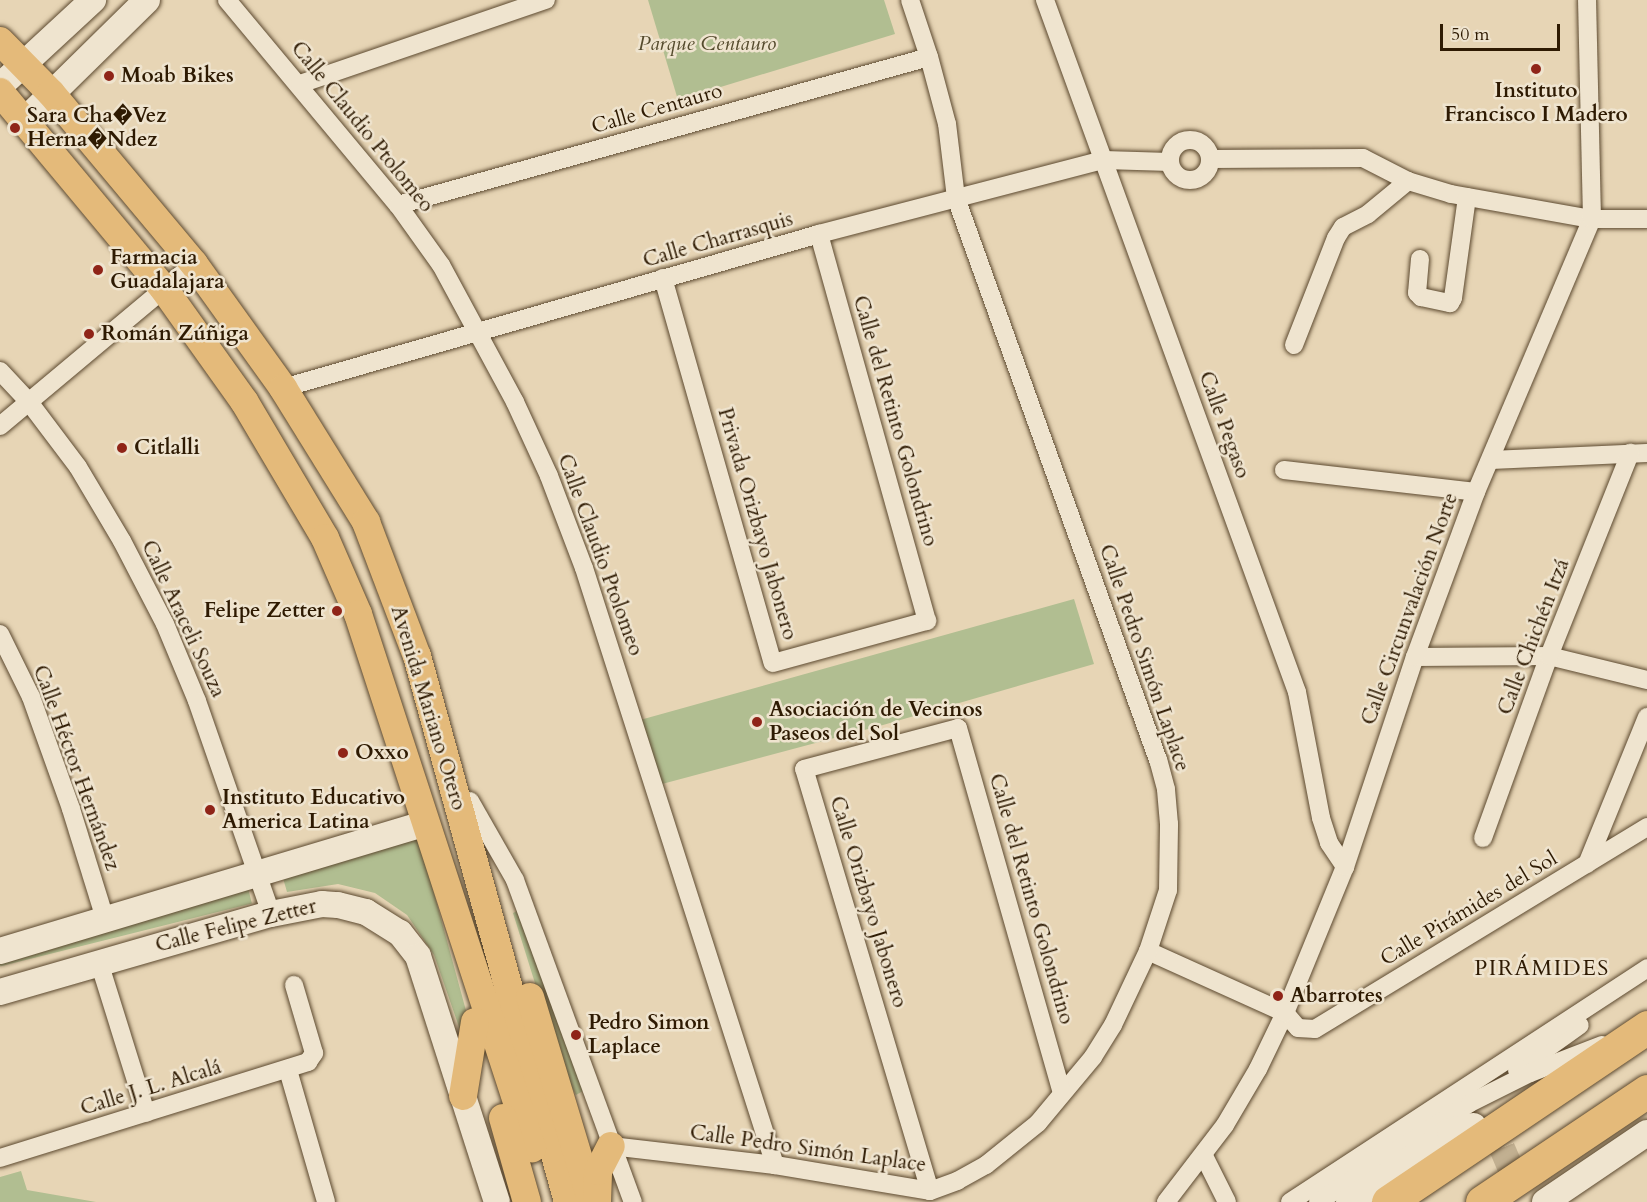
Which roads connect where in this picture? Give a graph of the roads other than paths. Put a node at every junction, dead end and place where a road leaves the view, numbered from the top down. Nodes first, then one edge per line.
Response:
1 (93, 0) edge
2 (147, 0) edge
3 (227, 0) edge
4 (546, 0) edge
5 (909, 0) edge
6 (1045, 0) edge
7 (1587, 0) edge
8 (0, 41) edge
9 (929, 57) junction
10 (24, 64) junction
11 (300, 84) junction
12 (0, 86) edge
13 (0, 92) edge
14 (51, 93) junction
15 (25, 120) junction
16 (1211, 159) junction
17 (1104, 160) junction
18 (1170, 162) junction
19 (1408, 181) junction
20 (1467, 197) junction
21 (956, 198) junction
22 (398, 205) junction
23 (1592, 219) junction
24 (1647, 219) edge
25 (819, 234) junction
26 (1420, 260) dead end
27 (194, 264) junction
28 (663, 278) junction
29 (164, 289) junction
30 (479, 332) junction
31 (1294, 345) dead end
32 (0, 371) edge
33 (283, 388) junction
34 (29, 402) junction
35 (0, 426) edge
36 (1639, 453) edge
37 (1491, 459) junction
38 (1284, 470) dead end
39 (1476, 492) junction
40 (927, 621) joint
41 (0, 634) edge
42 (1549, 656) junction
43 (1415, 657) junction
44 (1647, 680) edge
45 (1647, 717) edge
46 (947, 732) joint
47 (445, 754) junction
48 (470, 801) junction
49 (426, 823) junction
50 (1647, 827) edge
51 (1483, 838) dead end
52 (1587, 864) junction
53 (1345, 867) junction
54 (258, 872) junction
55 (444, 880) junction
56 (271, 914) junction
57 (105, 919) junction
58 (0, 951) edge
59 (1148, 951) junction
60 (99, 962) junction
61 (1647, 968) edge
62 (1647, 976) edge
63 (294, 985) dead end
64 (0, 992) edge
65 (1285, 1013) junction
66 (475, 1022) junction
67 (1641, 1031) edge
68 (288, 1070) junction
69 (1647, 1091) edge
70 (1062, 1094) junction
71 (463, 1095) junction
72 (531, 1111) junction
73 (146, 1113) junction
74 (1471, 1115) junction
75 (1647, 1133) edge
76 (611, 1146) junction
77 (1204, 1156) junction
78 (0, 1158) edge
79 (775, 1165) junction
80 (930, 1191) junction
81 (1500, 1199) edge
82 (326, 1202) edge
83 (497, 1202) edge
84 (526, 1202) edge
85 (548, 1202) edge
86 (568, 1202) edge
87 (595, 1202) edge
88 (633, 1202) edge
89 (1166, 1202) edge
90 (1227, 1202) edge
91 (1290, 1202) edge
92 (1318, 1202) edge
93 (1349, 1202) edge
94 (1388, 1202) edge
95 (1545, 1202) edge

1 - 10 main road
2 - 14 main road
3 - 11 street, Calle Claudio Ptolomeo
4 - 11 street
5 - 9 street, Calle Pedro Simón Laplace
6 - 17 street, Calle Pegaso
7 - 23 street, Calle Circunvalación Norte
8 - 10 main road, Avenida Mariano Otero
9 - 21 street, Calle Pedro Simón Laplace
9 - 22 street, Calle Centauro
10 - 12 main road
10 - 14 main road, Avenida Mariano Otero
11 - 22 street, Calle Claudio Ptolomeo
13 - 15 main road, Avenida Mariano Otero
14 - 15 main road
14 - 27 main road, Avenida Mariano Otero
15 - 29 main road, Avenida Mariano Otero
16 - 18 street
16 - 18 street
16 - 19 street
17 - 18 street, Calle Charrasquis
17 - 21 street, Calle Charrasquis
17 - 53 street, Calle Pegaso
19 - 20 street
19 - 31 street
20 - 23 street
20 - 26 street
21 - 25 street, Calle Charrasquis
21 - 59 street, Calle Pedro Simón Laplace
22 - 30 street, Calle Claudio Ptolomeo
23 - 24 street
23 - 37 street, Calle Circunvalación Norte
25 - 28 street, Calle Charrasquis
25 - 40 street, Calle del Retinto Golondrino
27 - 29 street
27 - 33 main road, Avenida Mariano Otero
28 - 30 street, Calle Charrasquis
28 - 40 street, Privada Orizbayo Jabonero
29 - 34 street
29 - 49 main road, Avenida Mariano Otero
30 - 33 street, Calle Charrasquis
30 - 79 street, Calle Claudio Ptolomeo
32 - 34 street, Calle Araceli Souza
33 - 47 main road, Avenida Mariano Otero
34 - 35 street
34 - 54 street, Calle Araceli Souza
36 - 37 street
36 - 42 street, Calle Chichén Itzá
37 - 39 street, Calle Circunvalación Norte
38 - 39 street
39 - 43 street, Calle Circunvalación Norte
41 - 57 street, Calle Héctor Hernández
42 - 43 street
42 - 44 street
42 - 51 street, Calle Chichén Itzá
43 - 53 street, Calle Circunvalación Norte
45 - 52 street
46 - 70 street, Calle del Retinto Golondrino
46 - 80 street, Calle Orizbayo Jabonero
47 - 48 main road
47 - 72 main road, Avenida Mariano Otero
48 - 76 street
48 - 87 main road
49 - 54 main road, Calle Felipe Zetter
49 - 55 main road, Avenida Mariano Otero
50 - 52 street, Calle Pirámides del Sol
52 - 65 street, Calle Pirámides del Sol
53 - 65 street, Calle Circunvalación Norte
54 - 56 street, Calle Araceli Souza
54 - 57 main road, Calle Felipe Zetter
55 - 66 main road
55 - 72 main road, Avenida Mariano Otero
56 - 60 main road, Calle Felipe Zetter
56 - 71 main road, Calle Felipe Zetter
57 - 58 main road, Calle Felipe Zetter
59 - 65 street, Calle Pirámides del Sol
59 - 70 street, Calle Pedro Simón Laplace
60 - 64 main road, Calle Felipe Zetter
60 - 73 street
61 - 91 street
62 - 74 street
63 - 68 street, Calle J. L. Alcalá
65 - 77 street, Calle Circunvalación Norte
66 - 71 main road
66 - 84 main road
67 - 74 street
67 - 94 highway
68 - 73 street, Calle J. L. Alcalá
68 - 82 street
69 - 81 highway
70 - 80 street, Calle Pedro Simón Laplace
71 - 83 main road, Calle Felipe Zetter
72 - 85 main road, Avenida Mariano Otero
72 - 86 main road, Avenida Mariano Otero
73 - 78 street, Calle J. L. Alcalá
74 - 92 street
74 - 93 main road
75 - 95 main road
76 - 79 street, Calle Pedro Simón Laplace
76 - 87 main road
76 - 88 street
77 - 89 street, Calle Circunvalación Norte
77 - 90 street
79 - 80 street, Calle Pedro Simón Laplace

